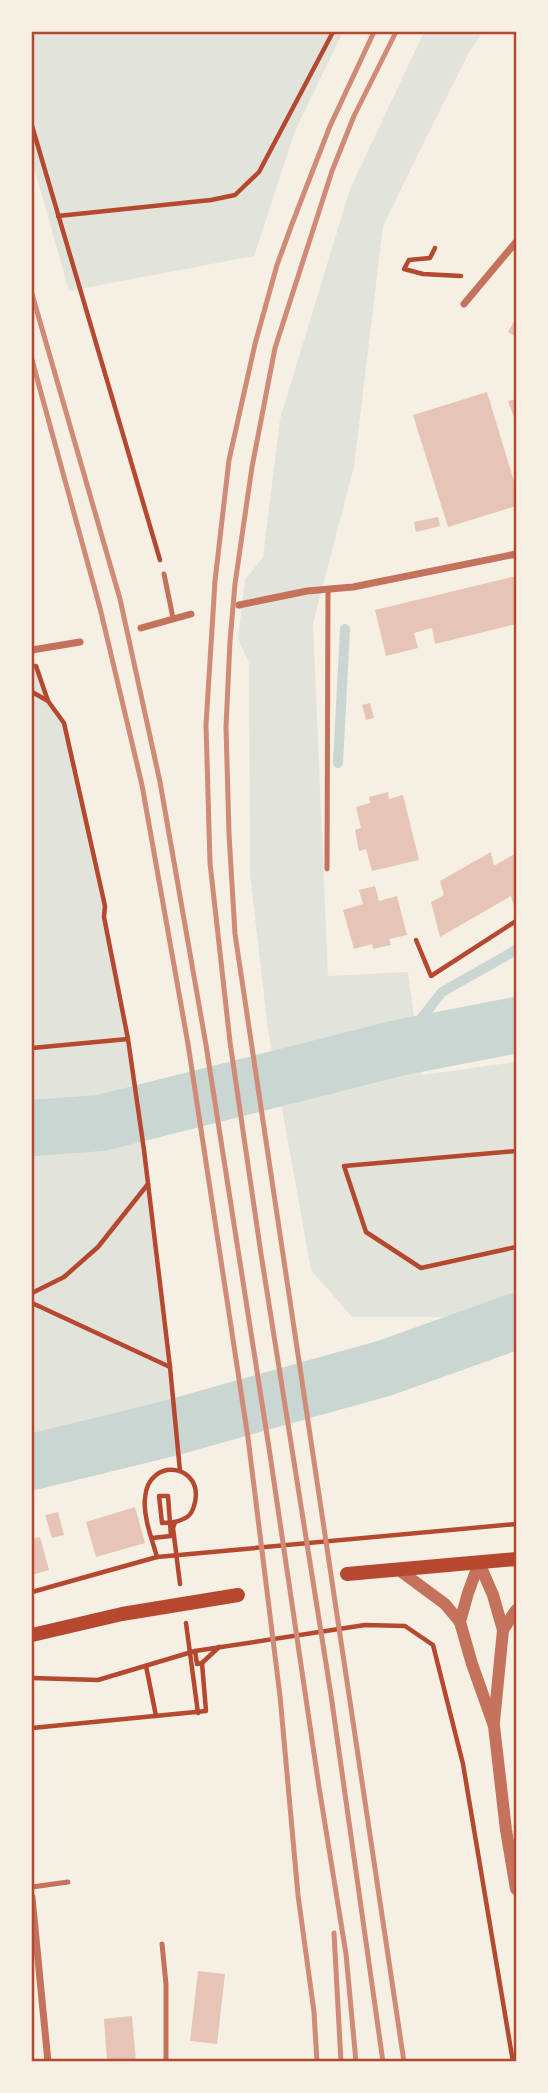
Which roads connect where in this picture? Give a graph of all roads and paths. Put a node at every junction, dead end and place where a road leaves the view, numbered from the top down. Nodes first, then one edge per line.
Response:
1 (333, 32) edge
2 (32, 126) edge
3 (58, 216) junction
4 (516, 242) edge
5 (435, 248) dead end
6 (488, 278) junction
7 (464, 304) dead end
8 (516, 554) edge
9 (164, 574) joint
10 (328, 589) junction
11 (239, 605) dead end
12 (191, 614) dead end
13 (173, 618) junction
14 (141, 628) dead end
15 (80, 642) dead end
16 (32, 650) edge
17 (36, 664) dead end
18 (32, 692) edge
19 (48, 701) junction
20 (327, 869) dead end
21 (516, 921) edge
22 (416, 940) dead end
23 (128, 1039) junction
24 (32, 1048) edge
25 (516, 1151) edge
26 (148, 1184) junction
27 (516, 1247) edge
28 (32, 1293) edge
29 (32, 1303) edge
30 (170, 1367) junction
31 (180, 1471) junction
32 (175, 1522) junction
33 (516, 1524) edge
34 (173, 1528) dead end
35 (152, 1538) junction
36 (157, 1557) junction
37 (516, 1559) edge
38 (479, 1563) junction
39 (399, 1570) junction
40 (347, 1574) dead end
41 (32, 1592) edge
42 (238, 1595) dead end
43 (516, 1610) edge
44 (460, 1622) junction
45 (503, 1630) junction
46 (32, 1634) edge
47 (219, 1647) junction
48 (195, 1651) junction
49 (202, 1663) junction
50 (146, 1666) junction
51 (32, 1678) edge
52 (157, 1717) junction
53 (494, 1726) junction
54 (32, 1728) edge
55 (68, 1882) dead end
56 (32, 1887) edge
57 (516, 1889) edge
58 (32, 1896) edge
59 (162, 1944) dead end
60 (48, 2062) edge
61 (166, 2062) edge
62 (513, 2062) edge

1 - 3 path
2 - 3 path
3 - 9 path
4 - 6 street
5 - 6 path
6 - 7 street
8 - 10 street
9 - 13 lane
10 - 11 street
10 - 20 lane
12 - 13 street
13 - 14 street
15 - 16 street
17 - 19 path
18 - 19 path
19 - 23 path
21 - 22 path
23 - 24 path
23 - 26 path
25 - 27 path
26 - 28 path
26 - 30 path
29 - 30 path
30 - 31 path
31 - 32 path
31 - 35 path
32 - 34 path
32 - 35 path
33 - 36 path
35 - 36 path
36 - 41 path
37 - 38 main road
38 - 39 main road
38 - 44 street
38 - 45 street
39 - 40 main road
39 - 44 street
42 - 46 main road
43 - 45 street
44 - 53 street
45 - 53 street
47 - 48 path
47 - 49 path
47 - 62 path
48 - 49 path
48 - 50 path
49 - 52 path
50 - 51 path
50 - 52 path
52 - 54 path
53 - 57 street
55 - 56 lane
58 - 60 street
59 - 61 lane

